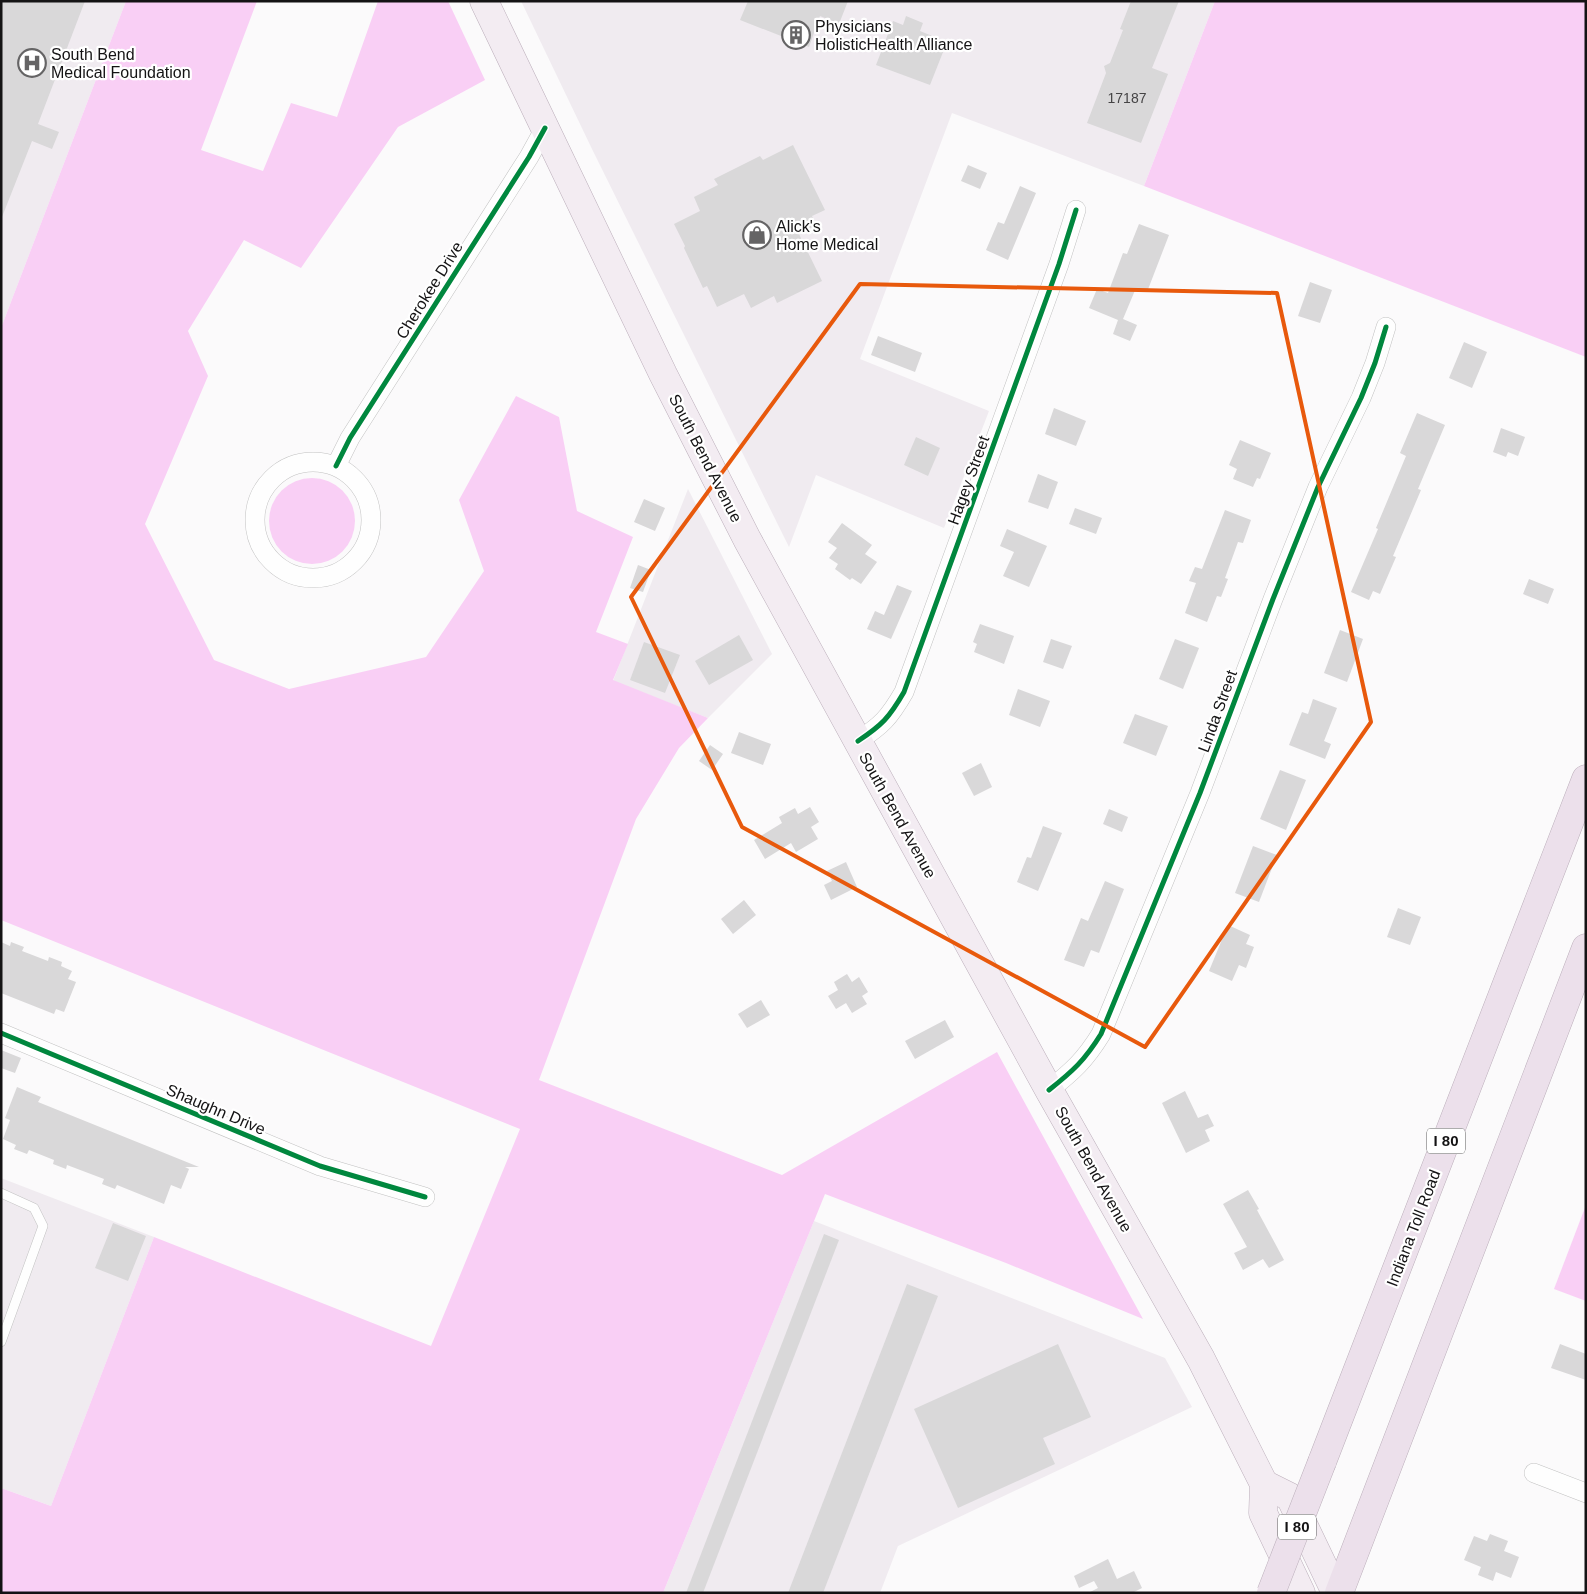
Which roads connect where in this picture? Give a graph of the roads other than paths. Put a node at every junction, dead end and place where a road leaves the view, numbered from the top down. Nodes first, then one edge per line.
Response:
1 (484, 1) edge
2 (545, 128) junction
3 (1076, 210) dead end
4 (1386, 327) dead end
5 (336, 466) junction
6 (858, 742) junction
7 (1586, 779) edge
8 (1586, 948) edge
9 (1, 1033) edge
10 (1049, 1090) junction
11 (1, 1193) edge
12 (425, 1197) dead end
13 (1, 1342) edge
14 (1534, 1473) dead end
15 (1264, 1484) junction
16 (1586, 1493) edge
17 (1271, 1593) edge
18 (1301, 1593) edge
19 (1338, 1593) edge

1 - 2 main road, South Bend Avenue
2 - 5 street, Cherokee Drive
2 - 6 main road, South Bend Avenue
3 - 6 street, Hagey Street
4 - 10 street, Linda Street
5 - 5 street
6 - 10 main road, South Bend Avenue
7 - 17 highway, Indiana Toll Road / I 80, bridge
8 - 19 highway
9 - 12 street, Shaughn Drive
10 - 15 main road, South Bend Avenue
11 - 13 lane
14 - 16 street
15 - 18 main road, South Bend Avenue
15 - 19 main road

